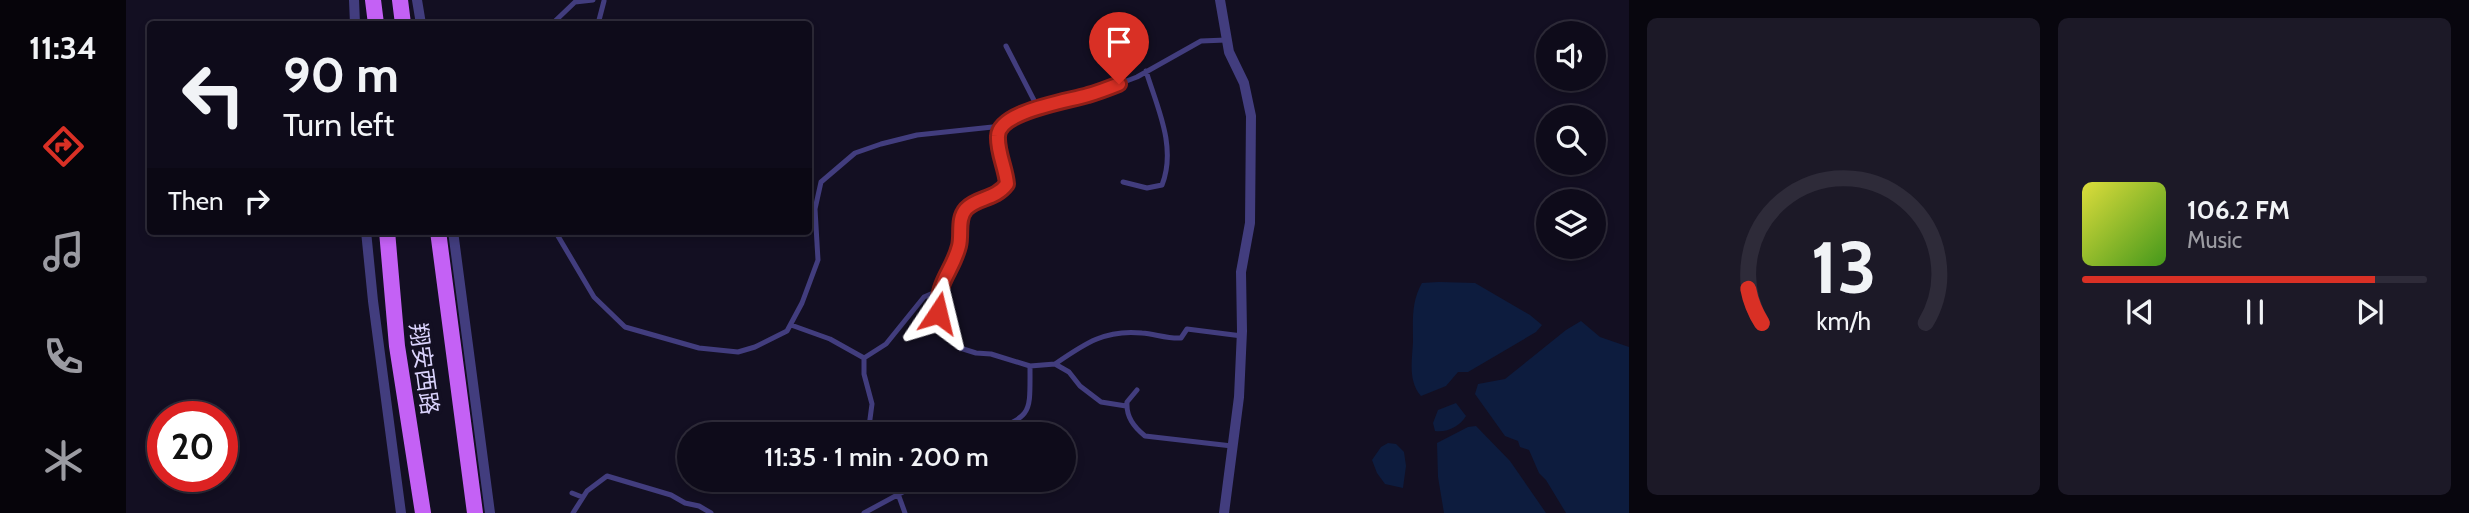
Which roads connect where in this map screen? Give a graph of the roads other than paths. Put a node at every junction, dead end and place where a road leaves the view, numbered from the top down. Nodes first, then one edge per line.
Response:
1 (354, 0) edge
2 (373, 0) edge
3 (400, 0) edge
4 (416, 0) edge
5 (595, 0) edge
6 (604, 0) edge
7 (1220, 0) edge
8 (355, 21) edge
9 (376, 21) edge
10 (403, 21) edge
11 (420, 21) edge
12 (555, 21) edge
13 (599, 21) edge
14 (1228, 40) junction
15 (1006, 46) dead end
16 (1146, 71) junction
17 (1038, 108) junction
18 (1002, 127) junction
19 (1123, 182) dead end
20 (366, 235) edge
21 (387, 235) edge
22 (439, 235) edge
23 (454, 235) edge
24 (557, 235) edge
25 (940, 289) junction
26 (791, 325) junction
27 (1242, 336) junction
28 (864, 358) junction
29 (1055, 364) junction
30 (1031, 366) junction
31 (1137, 390) dead end
32 (1126, 406) junction
33 (869, 422) edge
34 (1014, 422) edge
35 (1232, 446) junction
36 (904, 492) edge
37 (572, 493) dead end
38 (900, 494) junction
39 (582, 498) junction
40 (401, 513) edge
41 (423, 513) edge
42 (475, 513) edge
43 (489, 513) edge
44 (573, 513) edge
45 (711, 513) edge
46 (864, 513) edge
47 (905, 513) edge
48 (1224, 513) edge

1 - 8 street
2 - 9 main road
3 - 10 main road
4 - 11 street
5 - 6 lane
5 - 12 lane
6 - 13 lane
7 - 14 street
14 - 16 lane
14 - 27 street
15 - 17 lane
16 - 17 lane
16 - 19 lane
17 - 18 lane
18 - 25 lane
18 - 26 lane
20 - 40 street
21 - 41 main road, 翔安西路
22 - 42 main road, 翔安西路
23 - 43 street
24 - 26 lane
25 - 28 lane
25 - 30 lane
26 - 28 lane
27 - 29 lane
27 - 35 street
28 - 33 lane
29 - 30 lane
29 - 32 lane
30 - 34 lane
31 - 32 lane
32 - 35 lane
35 - 48 street
36 - 38 lane
37 - 39 lane
38 - 46 lane
38 - 47 lane
39 - 44 lane
39 - 45 lane

